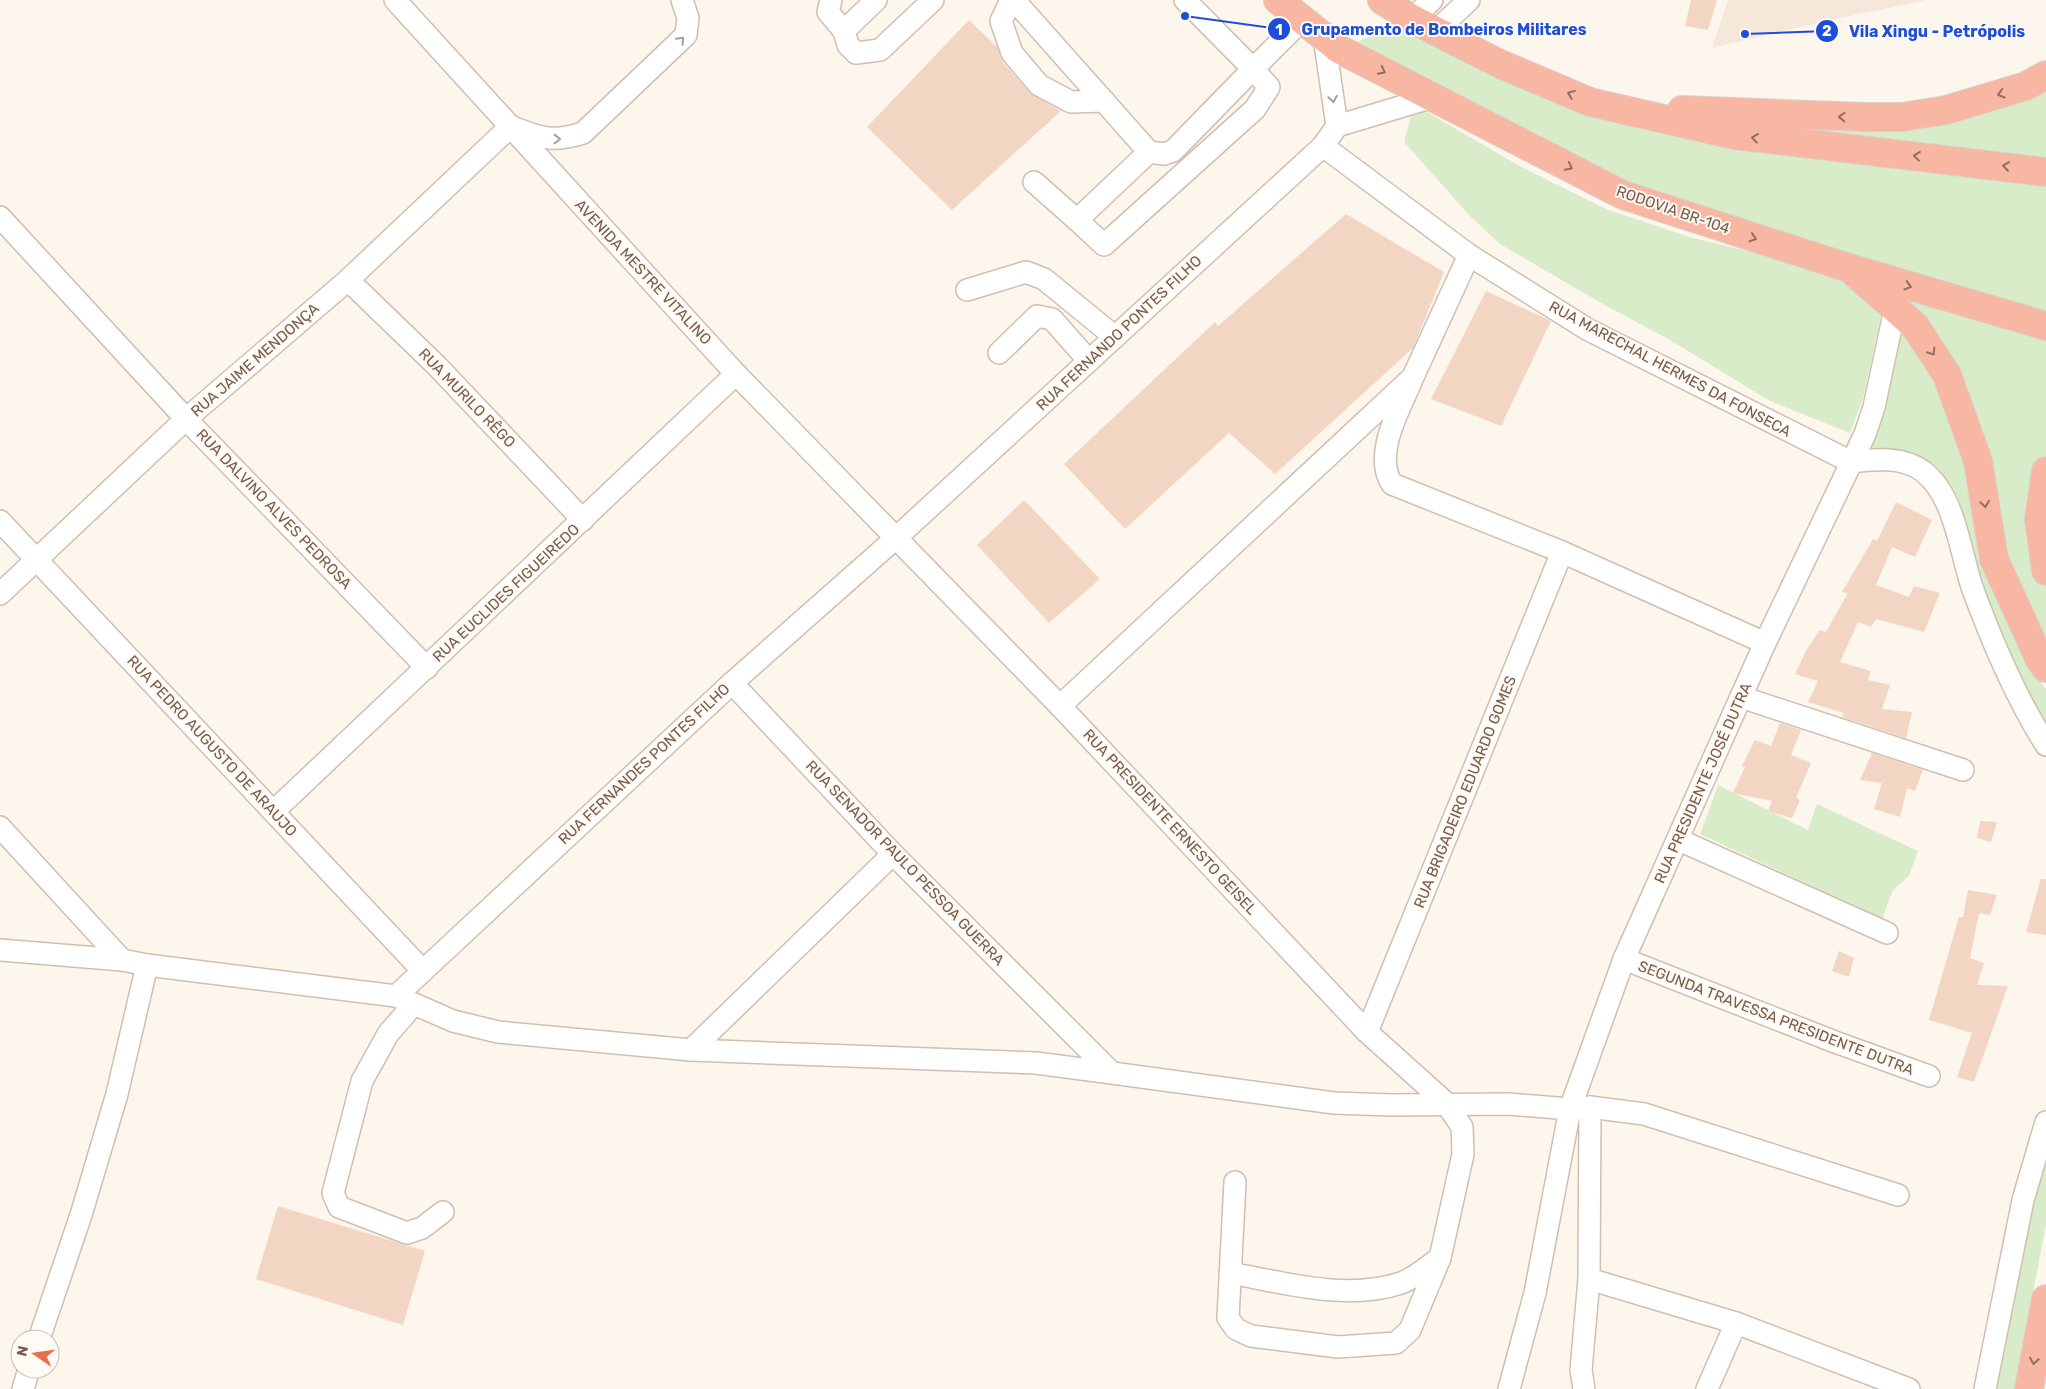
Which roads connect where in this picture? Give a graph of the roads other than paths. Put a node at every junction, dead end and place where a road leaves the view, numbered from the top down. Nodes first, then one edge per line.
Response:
1 (395, 0) edge
2 (682, 0) edge
3 (830, 0) edge
4 (876, 0) edge
5 (933, 0) edge
6 (1012, 0) edge
7 (1185, 0) edge
8 (1278, 0) edge
9 (1432, 0) edge
10 (1469, 0) edge
11 (1396, 8) edge
12 (1302, 20) junction
13 (1436, 31) junction
14 (844, 32) junction
15 (1324, 37) junction
16 (1254, 69) junction
17 (2046, 75) edge
18 (1433, 97) junction
19 (1104, 101) junction
20 (1617, 108) junction
21 (511, 126) junction
22 (1337, 126) junction
23 (1323, 146) junction
24 (1149, 152) junction
25 (2046, 172) edge
26 (1034, 182) dead end
27 (0, 217) edge
28 (1077, 220) junction
29 (1469, 255) junction
30 (1849, 268) junction
31 (348, 280) junction
32 (967, 290) dead end
33 (1895, 309) junction
34 (2046, 326) edge
35 (1115, 337) junction
36 (999, 353) dead end
37 (1089, 360) junction
38 (736, 374) junction
39 (1413, 377) junction
40 (186, 419) junction
41 (1851, 462) junction
42 (2046, 471) edge
43 (583, 520) junction
44 (0, 521) edge
45 (897, 537) junction
46 (1562, 552) junction
47 (36, 560) junction
48 (2046, 571) edge
49 (0, 594) edge
50 (1765, 643) junction
51 (427, 668) junction
52 (2046, 668) edge
53 (732, 683) junction
54 (1741, 697) junction
55 (1060, 706) junction
56 (2046, 745) edge
57 (1963, 770) dead end
58 (274, 811) junction
59 (0, 827) edge
60 (1679, 840) junction
61 (893, 854) junction
62 (1887, 933) dead end
63 (0, 950) edge
64 (1624, 959) junction
65 (122, 960) junction
66 (147, 965) junction
67 (423, 971) junction
68 (405, 1000) junction
69 (1367, 1032) junction
70 (691, 1050) junction
71 (1112, 1073) junction
72 (1929, 1076) dead end
73 (1446, 1103) junction
74 (1580, 1108) junction
75 (2045, 1126) edge
76 (1236, 1182) dead end
77 (1898, 1195) dead end
78 (443, 1212) dead end
79 (1440, 1258) junction
80 (1230, 1273) junction
81 (1589, 1280) junction
82 (2046, 1299) edge
83 (1736, 1323) junction
84 (42, 1329) edge
85 (1509, 1389) edge
86 (1584, 1389) edge
87 (1707, 1389) edge
88 (1909, 1389) edge
89 (1985, 1389) edge
90 (2029, 1389) edge

1 - 21 street, AVENIDA MESTRE VITALINO
21 -> 2 street
3 - 14 street
4 - 14 street
5 - 14 street
6 - 19 street
6 - 19 street
7 - 16 street
8 - 12 highway, RODOVIA BR-104
9 - 11 street
10 - 13 street
11 - 13 highway
12 - 15 highway, RODOVIA BR-104
12 - 16 street
20 -> 13 highway
15 -> 18 highway, RODOVIA BR-104
15 -> 22 street
16 - 24 street
16 - 28 street
17 -> 20 highway
18 - 22 street
18 -> 30 highway, RODOVIA BR-104
19 - 24 street
25 -> 20 highway
21 - 31 street, RUA JAIME MENDONÇA
21 - 38 street, AVENIDA MESTRE VITALINO
22 - 23 street, RUA FERNANDO PONTES FILHO
23 - 29 street, RUA MARECHAL HERMES DA FONSECA
23 - 35 street, RUA FERNANDO PONTES FILHO
24 - 28 street
26 - 28 street
27 - 40 street, RUA DALVINO ALVES PEDROSA
29 - 39 street
29 - 41 street, RUA MARECHAL HERMES DA FONSECA
30 - 33 highway
30 -> 34 highway, RODOVIA BR-104
31 - 40 street, RUA JAIME MENDONÇA
31 - 43 street, RUA MURILO RÊGO
32 - 35 street
33 - 41 street, RUA PRESIDENTE JOSÉ DUTRA
33 -> 52 highway
35 - 37 street, RUA FERNANDO PONTES FILHO
36 - 37 street
37 - 45 street, RUA FERNANDO PONTES FILHO
38 - 43 street, RUA EUCLIDES FIGUEIREDO
38 - 45 street, AVENIDA MESTRE VITALINO
39 - 46 street
39 - 55 street
40 - 47 street, RUA JAIME MENDONÇA
40 - 51 street, RUA DALVINO ALVES PEDROSA
41 - 50 street, RUA PRESIDENTE JOSÉ DUTRA
41 - 56 street
42 - 48 highway
43 - 51 street, RUA EUCLIDES FIGUEIREDO
44 - 47 street, RUA PEDRO AUGUSTO DE ARAUJO
45 - 53 street, RUA FERNANDES PONTES FILHO
45 - 55 street, RUA PRESIDENTE ERNESTO GEISEL
46 - 50 street
46 - 69 street, RUA BRIGADEIRO EDUARDO GOMES
47 - 49 street, RUA JAIME MENDONÇA
47 - 58 street, RUA PEDRO AUGUSTO DE ARAUJO
50 - 54 street, RUA PRESIDENTE JOSÉ DUTRA
51 - 58 street, RUA EUCLIDES FIGUEIREDO
53 - 61 street, RUA SENADOR PAULO PESSOA GUERRA
53 - 67 street, RUA FERNANDES PONTES FILHO
54 - 57 street
54 - 60 street, RUA PRESIDENTE JOSÉ DUTRA
55 - 69 street, RUA PRESIDENTE ERNESTO GEISEL
58 - 67 street, RUA PEDRO AUGUSTO DE ARAUJO
59 - 65 street
60 - 62 street
60 - 64 street, RUA PRESIDENTE JOSÉ DUTRA
61 - 70 street
61 - 71 street, RUA SENADOR PAULO PESSOA GUERRA
63 - 65 street
64 - 72 street, SEGUNDA TRAVESSA PRESIDENTE DUTRA
64 - 74 street, RUA PRESIDENTE JOSÉ DUTRA
65 - 66 street
66 - 68 street
66 - 84 street
67 - 68 street, RUA FERNANDES PONTES FILHO
68 - 70 street
68 - 78 street, RUA FERNANDES PONTES FILHO
69 - 73 street, RUA PRESIDENTE ERNESTO GEISEL
70 - 71 street
71 - 73 street
73 - 74 street
73 - 79 street, RUA PRESIDENTE ERNESTO GEISEL
74 - 77 street
74 - 81 street
74 - 85 street
75 - 89 street
76 - 80 street
79 - 80 street
79 - 80 street, RUA PRESIDENTE ERNESTO GEISEL
81 - 83 street
81 - 86 street
82 -> 90 highway
83 - 87 street
83 - 88 street

